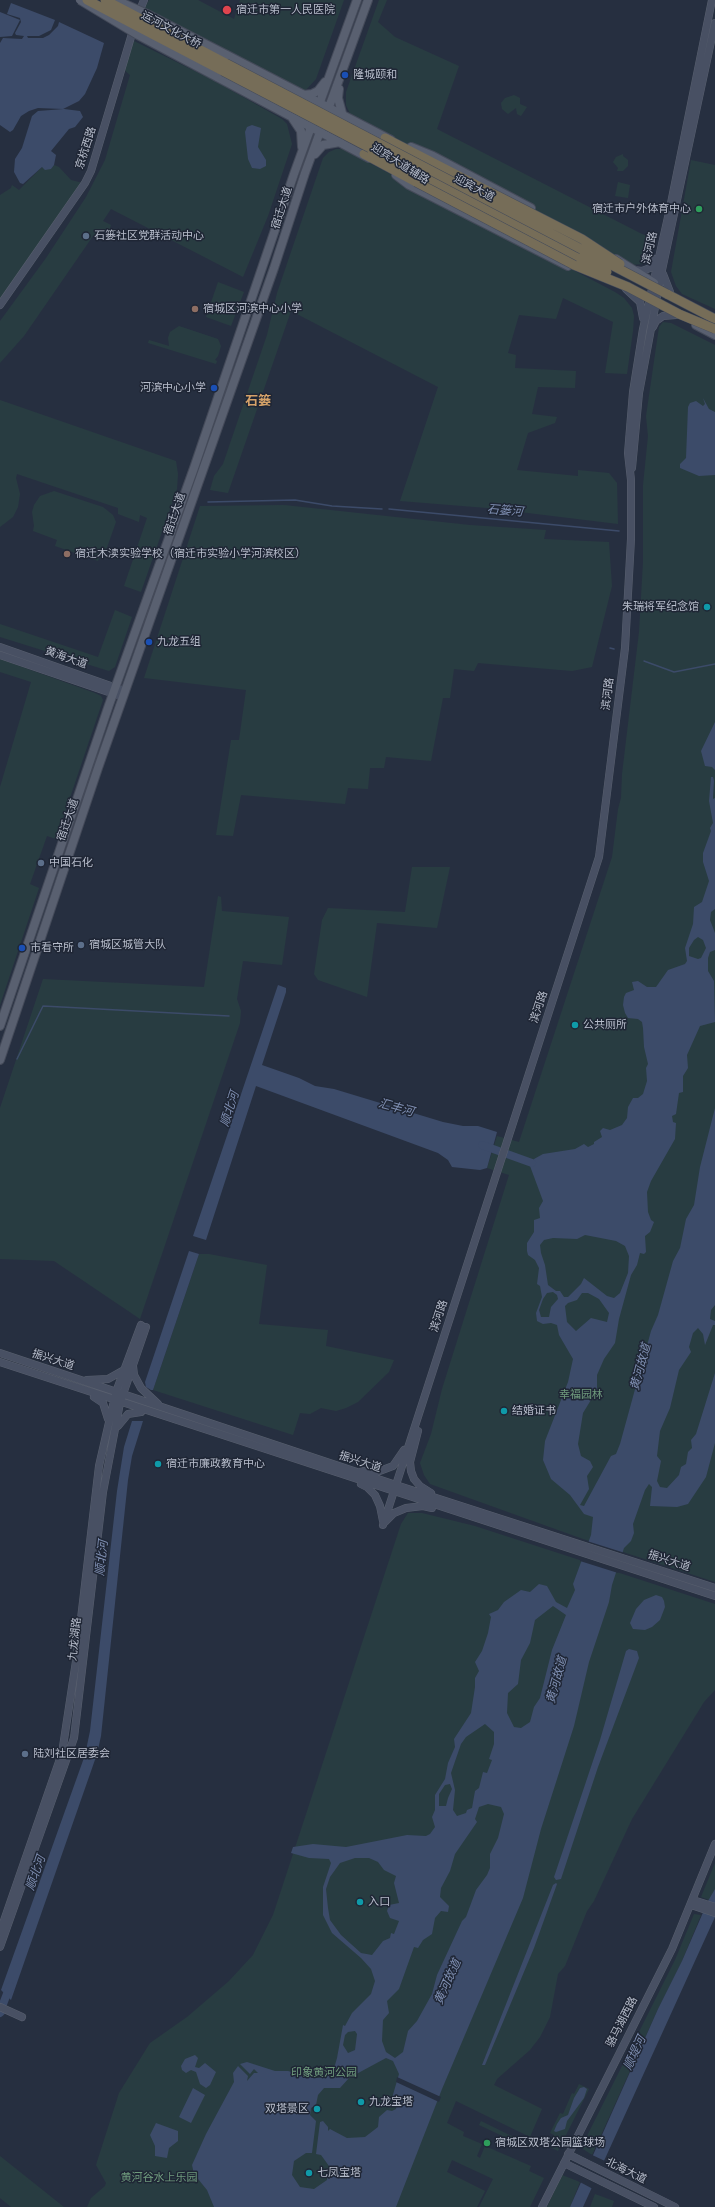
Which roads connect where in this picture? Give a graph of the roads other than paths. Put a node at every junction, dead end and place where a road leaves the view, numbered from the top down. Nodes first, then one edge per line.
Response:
1 (80, 0) edge
2 (88, 0) edge
3 (105, 0) edge
4 (116, 0) edge
5 (357, 0) edge
6 (368, 0) edge
7 (712, 0) edge
8 (143, 1) edge
9 (715, 23) edge
10 (335, 64) junction
11 (222, 66) junction
12 (344, 67) junction
13 (303, 95) junction
14 (320, 103) junction
15 (329, 107) junction
16 (342, 113) junction
17 (288, 114) junction
18 (311, 127) junction
19 (320, 132) junction
20 (386, 138) junction
21 (342, 143) junction
22 (364, 154) junction
23 (300, 158) junction
24 (308, 165) junction
25 (673, 193) junction
26 (630, 268) junction
27 (662, 270) junction
28 (656, 284) junction
29 (626, 289) junction
30 (668, 293) junction
31 (652, 303) junction
32 (0, 305) edge
33 (715, 314) edge
34 (676, 315) junction
35 (715, 319) edge
36 (715, 328) edge
37 (643, 329) junction
38 (715, 335) edge
39 (639, 395) junction
40 (631, 480) junction
41 (0, 647) edge
42 (0, 655) edge
43 (114, 691) junction
44 (124, 694) junction
45 (0, 1026) edge
46 (0, 1060) edge
47 (0, 1353) edge
48 (0, 1362) edge
49 (133, 1362) junction
50 (124, 1370) junction
51 (80, 1380) junction
52 (80, 1389) junction
53 (119, 1393) junction
54 (117, 1402) junction
55 (422, 1404) junction
56 (163, 1408) junction
57 (154, 1414) junction
58 (108, 1425) junction
59 (114, 1433) junction
60 (338, 1470) junction
61 (395, 1488) junction
62 (466, 1507) junction
63 (471, 1517) junction
64 (383, 1525) junction
65 (715, 1588) edge
66 (715, 1596) edge
67 (715, 1844) edge
68 (692, 1903) junction
69 (700, 1906) junction
70 (715, 1907) edge
71 (715, 1913) edge
72 (0, 1932) edge
73 (0, 1948) edge
74 (0, 2007) edge
75 (22, 2016) dead end
76 (568, 2154) junction
77 (564, 2163) junction
78 (542, 2207) edge
79 (654, 2207) edge
80 (675, 2207) edge

1 - 11 main road, 迎宾大道辅路, bridge
2 - 11 highway, 运河文化大桥, bridge
3 - 11 highway, 运河文化大桥, bridge
4 - 11 main road, 迎宾大道辅路, bridge
5 - 10 main road, 宿迁大道
6 - 12 main road, 宿迁大道
7 - 25 main road, 滨河路
8 - 32 main road, 京杭西路
9 - 27 main road, 滨河路
10 - 13 main road
10 - 14 main road, 宿迁大道
11 - 13 main road, 迎宾大道辅路
11 - 17 main road, 迎宾大道辅路
11 - 30 highway, 迎宾大道, bridge
11 - 36 highway, 迎宾大道, bridge
12 - 15 main road, 宿迁大道
12 - 16 main road
13 - 14 main road, 迎宾大道辅路
14 - 15 main road, 迎宾大道辅路
14 - 18 main road, 宿迁大道
15 - 16 main road, 迎宾大道辅路
15 - 19 main road, 宿迁大道
16 - 20 main road, 迎宾大道辅路
17 - 18 main road, 迎宾大道辅路
17 - 23 main road
18 - 19 main road, 迎宾大道辅路
18 - 23 main road, 宿迁大道
19 - 21 main road, 迎宾大道辅路
19 - 24 main road, 宿迁大道
20 - 26 main road, 迎宾大道辅路
20 - 30 highway, bridge
21 - 22 main road, 迎宾大道辅路
21 - 24 main road
22 - 29 main road, 迎宾大道辅路
22 - 36 highway, bridge
23 - 43 main road, 宿迁大道
24 - 44 main road, 宿迁大道
25 - 26 main road
25 - 28 main road, 滨河路
26 - 28 main road, 迎宾大道辅路
27 - 28 main road, 滨河路
27 - 30 main road
28 - 30 main road, 迎宾大道辅路
28 - 31 main road, 滨河路
29 - 31 main road, 迎宾大道辅路
29 - 37 main road
30 - 33 main road, 迎宾大道辅路
30 - 35 highway, 迎宾大道
31 - 34 main road, 迎宾大道辅路
31 - 37 main road, 滨河路
31 - 39 main road, 滨河路
34 - 38 main road, 迎宾大道辅路
34 - 39 main road
37 - 40 main road, 滨河路
39 - 40 main road, 滨河路
40 - 55 main road, 滨河路
41 - 43 main road, 黄海大道
42 - 43 main road, 黄海大道
43 - 44 main road, 黄海大道
43 - 45 main road, 宿迁大道
44 - 46 main road, 宿迁大道
47 - 51 main road, 振兴大道
48 - 52 main road, 振兴大道
49 - 50 main road, 九龙湖路
49 - 53 main road, 九龙湖路
49 - 56 main road
50 - 51 main road
50 - 53 main road, 九龙湖路
51 - 53 main road, 振兴大道
52 - 54 main road, 振兴大道
52 - 58 main road
53 - 54 main road, 九龙湖路
53 - 56 main road, 振兴大道
54 - 57 main road, 振兴大道
54 - 58 main road, 九龙湖路
54 - 59 main road, 九龙湖路
55 - 60 main road
55 - 61 main road, 滨河路
55 - 62 main road
56 - 60 main road, 振兴大道
57 - 59 main road
57 - 60 main road, 振兴大道
58 - 72 main road, 九龙湖路
59 - 73 main road, 九龙湖路
60 - 61 main road, 振兴大道
60 - 64 main road
61 - 62 main road, 振兴大道
61 - 63 main road, 振兴大道
61 - 64 main road, 滨河路
62 - 65 main road, 振兴大道
63 - 64 main road
63 - 66 main road, 振兴大道
67 - 68 main road, 骆马湖西路
68 - 69 main road
68 - 76 main road, 骆马湖西路
69 - 70 main road
69 - 71 main road
74 - 75 main road
76 - 77 main road, 骆马湖西路
76 - 80 main road, 北海大道
77 - 78 main road, 骆马湖西路
77 - 79 main road, 北海大道

